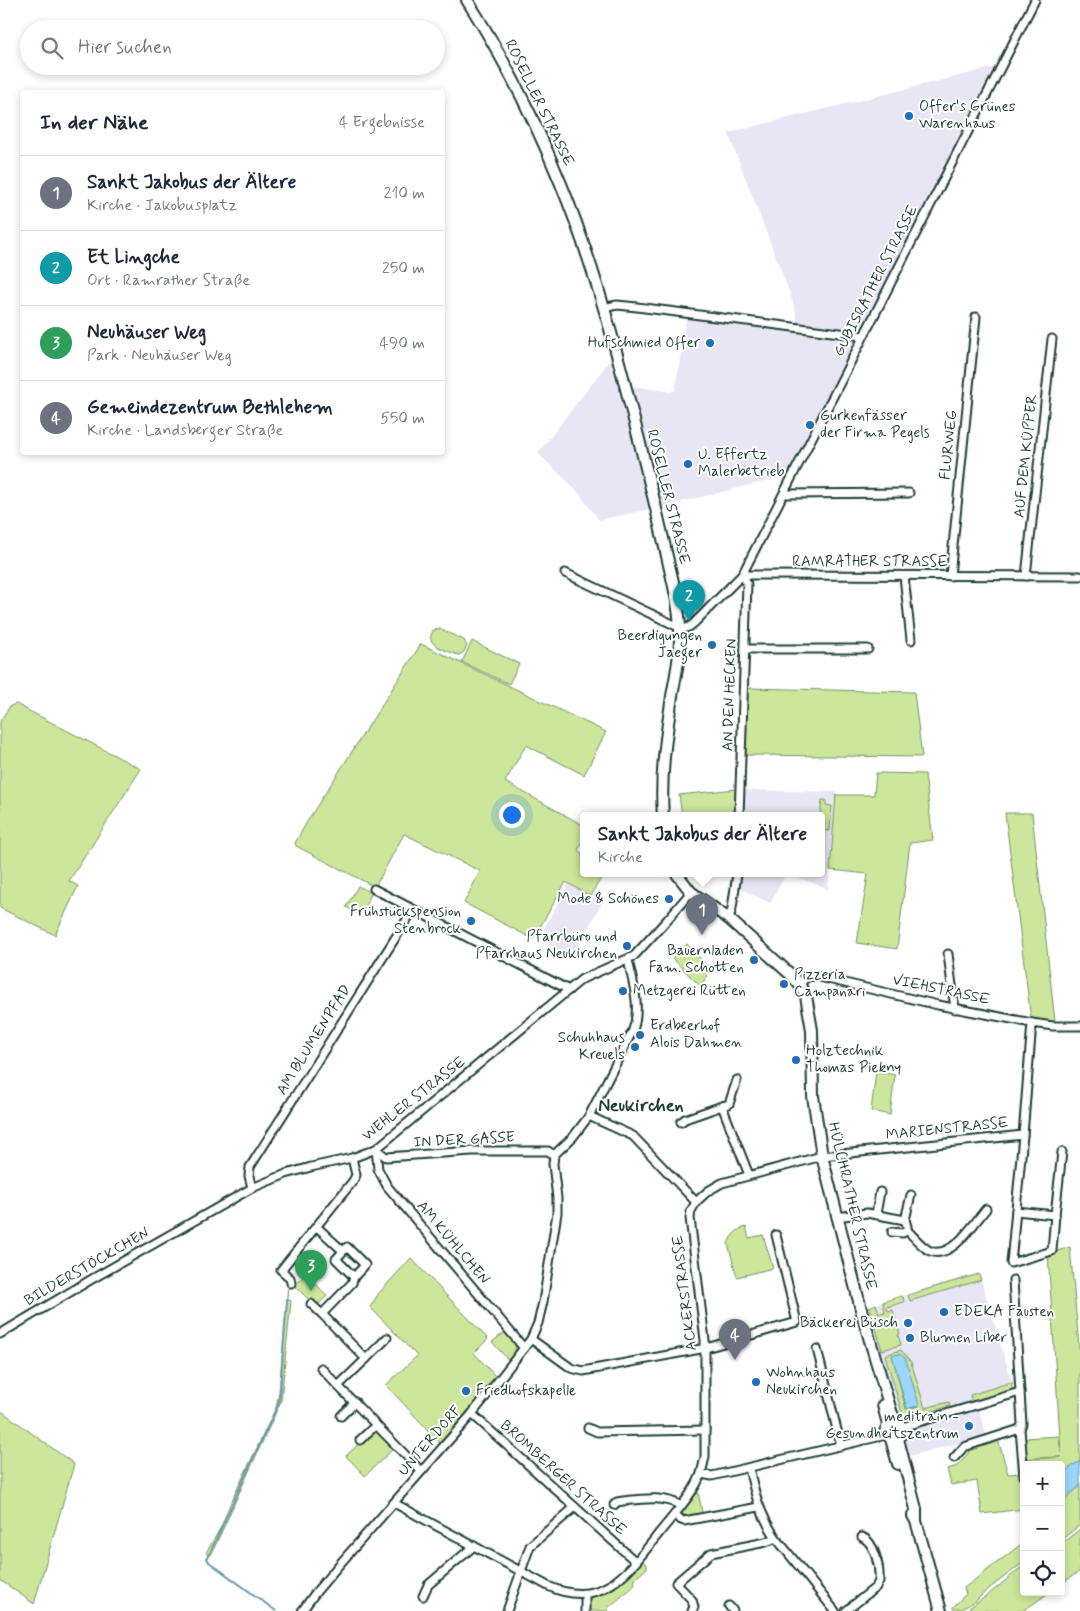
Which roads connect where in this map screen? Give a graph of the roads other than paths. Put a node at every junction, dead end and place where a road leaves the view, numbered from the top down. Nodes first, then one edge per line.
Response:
1 (467, 0) edge
2 (1035, 0) edge
3 (603, 308) junction
4 (976, 317) dead end
5 (863, 336) junction
6 (1052, 339) dead end
7 (909, 493) dead end
8 (784, 494) junction
9 (565, 573) dead end
10 (742, 575) junction
11 (904, 576) junction
12 (950, 576) junction
13 (1026, 576) junction
14 (1080, 576) edge
15 (680, 629) junction
16 (911, 640) dead end
17 (745, 649) junction
18 (868, 649) dead end
19 (663, 812) edge
20 (739, 812) edge
21 (679, 877) edge
22 (737, 877) edge
23 (374, 889) dead end
24 (691, 892) junction
25 (413, 910) junction
26 (729, 920) junction
27 (948, 954) dead end
28 (628, 960) junction
29 (799, 984) junction
30 (568, 990) junction
31 (955, 1009) junction
32 (1032, 1023) junction
33 (1080, 1026) edge
34 (737, 1080) dead end
35 (722, 1106) junction
36 (589, 1116) junction
37 (681, 1122) dead end
38 (1023, 1135) junction
39 (376, 1149) junction
40 (1062, 1152) dead end
41 (554, 1155) junction
42 (822, 1156) junction
43 (352, 1158) junction
44 (749, 1175) junction
45 (252, 1188) junction
46 (880, 1192) dead end
47 (911, 1195) dead end
48 (696, 1202) junction
49 (986, 1209) dead end
50 (1016, 1211) junction
51 (876, 1214) junction
52 (1055, 1215) junction
53 (836, 1217) junction
54 (905, 1220) junction
55 (188, 1224) joint
56 (317, 1227) junction
57 (907, 1230) junction
58 (892, 1232) dead end
59 (776, 1235) dead end
60 (344, 1251) junction
61 (354, 1277) junction
62 (1013, 1280) dead end
63 (291, 1282) dead end
64 (311, 1304) dead end
65 (322, 1314) junction
66 (0, 1334) edge
67 (387, 1338) dead end
68 (531, 1339) junction
69 (524, 1348) junction
70 (706, 1348) junction
71 (817, 1350) dead end
72 (366, 1359) junction
73 (320, 1368) dead end
74 (338, 1386) junction
75 (1020, 1392) junction
76 (354, 1402) junction
77 (472, 1414) junction
78 (340, 1416) dead end
79 (376, 1425) junction
80 (588, 1428) dead end
81 (1020, 1429) junction
82 (705, 1430) junction
83 (893, 1431) junction
84 (360, 1440) dead end
85 (841, 1446) junction
86 (954, 1458) dead end
87 (1023, 1461) edge
88 (749, 1468) junction
89 (421, 1471) junction
90 (702, 1474) junction
91 (394, 1503) junction
92 (614, 1505) dead end
93 (681, 1506) junction
94 (575, 1507) junction
95 (759, 1507) junction
96 (675, 1514) junction
97 (862, 1537) dead end
98 (776, 1538) junction
99 (474, 1546) junction
100 (636, 1562) junction
101 (521, 1573) junction
102 (585, 1594) junction
103 (423, 1596) dead end
104 (302, 1611) edge
105 (507, 1611) edge
106 (585, 1611) edge
107 (692, 1611) edge
108 (835, 1611) edge
109 (846, 1611) edge
110 (941, 1611) edge

1 - 3 street, ROSELLER STRASSE
2 - 5 street, GUBISRATHER STRASSE
3 - 5 street
3 - 15 street, ROSELLER STRASSE
4 - 12 street, FLURWEG
5 - 8 street, GUBISRATHER STRASSE
6 - 13 street, AUF DEM KÜPPER
7 - 8 street
8 - 10 street, GUBISRATHER STRASSE
9 - 15 street
10 - 11 street, RAMRATHER STRASSE
10 - 15 street
10 - 17 street, AN DEN HECKEN
11 - 12 street, RAMRATHER STRASSE
11 - 16 street
12 - 13 street, RAMRATHER STRASSE
13 - 14 street, RAMRATHER STRASSE
15 - 19 street, ROSELLER STRASSE
17 - 18 street
17 - 20 street, AN DEN HECKEN
21 - 24 street
22 - 26 street
23 - 25 street
24 - 26 street
24 - 28 street
25 - 30 street
25 - 45 street, AM BLUMENPFAD
26 - 29 street
27 - 31 street
28 - 30 street, WEHLER STRASSE
28 - 36 street
29 - 31 street, VIEHSTRASSE
29 - 42 street, HÜLCHRATHER STRASSE
30 - 39 street, WEHLER STRASSE
31 - 32 street, VIEHSTRASSE
32 - 33 street, VIEHSTRASSE
32 - 38 street, MARIENSTRASSE
34 - 35 street
35 - 37 street
35 - 44 street
36 - 41 street
36 - 48 street
38 - 42 street, MARIENSTRASSE
38 - 50 street
39 - 41 street, IN DER GASSE
39 - 43 street, WEHLER STRASSE
39 - 69 street, AM KÜHLCHEN
40 - 52 street
41 - 68 street, UNTERDORF
42 - 44 street, MARIENSTRASSE
42 - 53 street, HÜLCHRATHER STRASSE
43 - 45 street, WEHLER STRASSE
43 - 56 street
44 - 48 street, MARIENSTRASSE
45 - 55 street, WEHLER STRASSE
46 - 51 street
47 - 54 street
48 - 70 street, ACKERSTRASSE
49 - 57 street
50 - 52 street
50 - 52 street
51 - 53 street
51 - 54 street
53 - 83 street, HÜLCHRATHER STRASSE
54 - 57 street
55 - 66 street, BILDERSTÖCKCHEN
56 - 60 street
56 - 63 street
57 - 58 street
59 - 70 street
60 - 61 street
60 - 61 street
61 - 65 street
62 - 75 street
64 - 65 street
65 - 72 street
67 - 72 street
68 - 69 street, UNTERDORF
68 - 70 street
69 - 77 street, UNTERDORF
70 - 82 street, ACKERSTRASSE
71 - 85 street
72 - 74 street
73 - 74 street
74 - 76 street
75 - 81 street
75 - 83 street
76 - 78 street
76 - 79 street
77 - 89 street, UNTERDORF
77 - 94 street, BROMBERGER STRASSE
79 - 84 street
79 - 89 street
80 - 82 street
81 - 86 street
81 - 87 street
82 - 90 street, ACKERSTRASSE
83 - 85 street
83 - 110 street, HÜLCHRATHER STRASSE
85 - 88 street
88 - 90 street
88 - 95 street
89 - 91 street, UNTERDORF
90 - 93 street, ACKERSTRASSE
91 - 99 street
91 - 104 street, UNTERDORF
92 - 93 street
93 - 96 street, ACKERSTRASSE
94 - 100 street, BROMBERGER STRASSE
94 - 101 street
95 - 96 street
95 - 98 street
96 - 100 street, ACKERSTRASSE
97 - 109 street
98 - 107 street
98 - 108 street
99 - 101 street
99 - 103 street
100 - 102 street, ACKERSTRASSE
101 - 102 street
101 - 105 street
102 - 106 street

